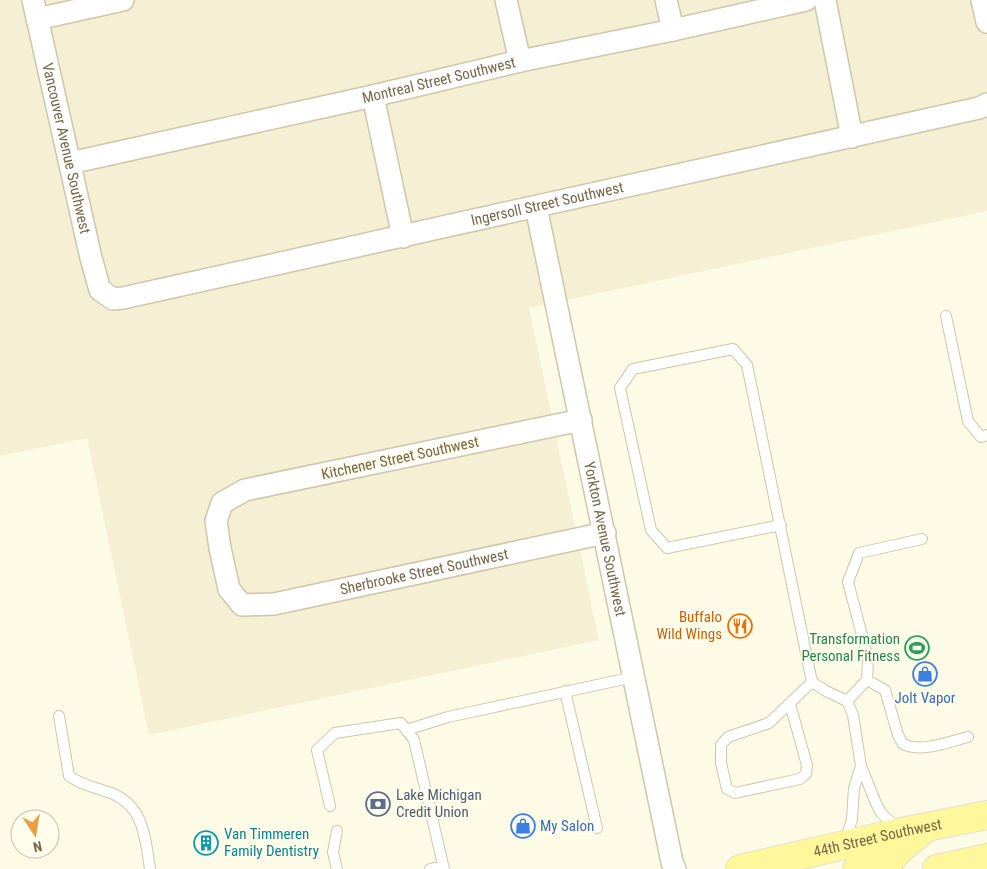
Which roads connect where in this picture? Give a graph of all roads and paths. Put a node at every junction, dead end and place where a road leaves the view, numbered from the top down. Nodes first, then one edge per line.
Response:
1 (123, 0) edge
2 (506, 0) edge
3 (666, 0) edge
4 (806, 0) edge
5 (825, 0) edge
6 (982, 0) edge
7 (35, 9) edge
8 (987, 22) edge
9 (673, 30) junction
10 (520, 61) junction
11 (373, 96) junction
12 (987, 104) edge
13 (852, 137) junction
14 (70, 163) junction
15 (536, 208) junction
16 (403, 236) junction
17 (105, 295) joint
18 (946, 316) dead end
19 (581, 420) junction
20 (987, 435) edge
21 (781, 525) junction
22 (605, 533) junction
23 (922, 539) dead end
24 (242, 605) joint
25 (634, 677) junction
26 (868, 680) junction
27 (812, 682) junction
28 (565, 691) junction
29 (847, 701) junction
30 (790, 704) junction
31 (59, 716) dead end
32 (406, 730) junction
33 (968, 737) dead end
34 (862, 766) junction
35 (330, 806) dead end
36 (987, 815) edge
37 (597, 828) dead end
38 (914, 830) junction
39 (337, 831) dead end
40 (850, 858) edge
41 (987, 858) edge
42 (444, 868) edge
43 (150, 869) edge
44 (337, 869) edge
45 (430, 869) edge
46 (675, 869) edge
47 (740, 869) edge
48 (883, 869) edge
49 (937, 869) edge

1 - 7 street
2 - 10 street
3 - 9 street
4 - 9 street, Montreal Street Southwest
5 - 13 street
6 - 8 street
7 - 14 street, Vancouver Avenue Southwest
9 - 10 street, Montreal Street Southwest
10 - 11 street, Montreal Street Southwest
11 - 14 street, Montreal Street Southwest
11 - 16 street
12 - 13 street, Ingersoll Street Southwest
13 - 15 street, Ingersoll Street Southwest
14 - 17 street, Vancouver Avenue Southwest
15 - 16 street, Ingersoll Street Southwest
15 - 19 street, Yorkton Avenue Southwest
16 - 17 street, Ingersoll Street Southwest
18 - 20 lane
19 - 22 street, Yorkton Avenue Southwest
19 - 24 street, Kitchener Street Southwest
21 - 21 lane
21 - 27 lane
22 - 24 street, Sherbrooke Street Southwest
22 - 25 street, Yorkton Avenue Southwest
23 - 26 lane
25 - 28 lane
25 - 46 street, Yorkton Avenue Southwest
26 - 29 lane
26 - 33 lane
27 - 29 lane
27 - 30 lane
28 - 32 lane
28 - 37 lane
29 - 34 lane
30 - 30 lane
31 - 43 lane
32 - 35 lane
32 - 42 lane
34 - 38 lane
34 - 40 lane
36 - 38 main road, 44th Street Southwest
38 - 40 main road, 44th Street Southwest
38 - 48 main road
39 - 44 lane
40 - 47 main road, 44th Street Southwest
41 - 49 main road
42 - 45 lane

